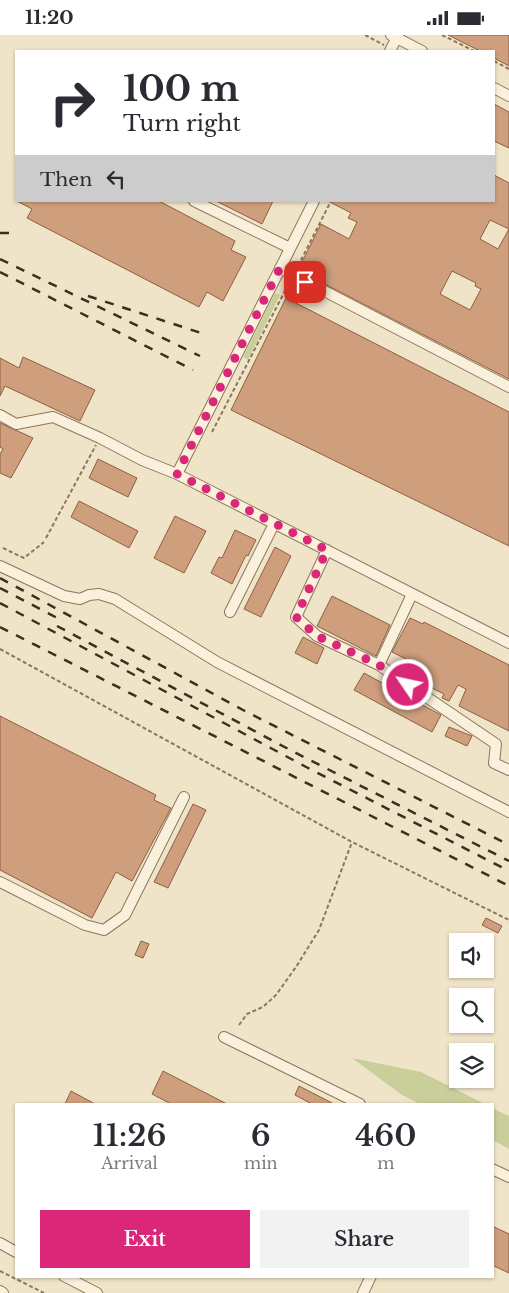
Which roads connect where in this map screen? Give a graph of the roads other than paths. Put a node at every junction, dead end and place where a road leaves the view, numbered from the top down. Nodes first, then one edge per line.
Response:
1 (395, 36) edge
2 (391, 50) edge
3 (420, 50) edge
4 (495, 89) edge
5 (509, 96) edge
6 (196, 202) edge
7 (314, 202) edge
8 (290, 249) junction
9 (280, 268) junction
10 (509, 387) edge
11 (0, 415) edge
12 (177, 474) junction
13 (274, 524) junction
14 (327, 550) junction
15 (0, 566) edge
16 (412, 594) junction
17 (230, 612) dead end
18 (509, 643) edge
19 (379, 665) junction
20 (509, 770) edge
21 (184, 797) dead end
22 (509, 812) edge
23 (0, 882) edge
24 (224, 1037) dead end
25 (358, 1103) edge
26 (494, 1170) edge
27 (509, 1177) edge
28 (0, 1243) edge
29 (15, 1251) edge
30 (68, 1278) edge
31 (370, 1278) edge
32 (97, 1293) edge
33 (362, 1293) edge

1 - 2 lane
1 - 3 lane
4 - 5 lane
6 - 8 lane
7 - 8 lane
8 - 9 lane
9 - 10 lane
9 - 12 lane
11 - 12 lane
12 - 13 lane
13 - 14 lane
13 - 17 lane
14 - 16 lane
14 - 19 lane
15 - 22 lane
16 - 18 lane
16 - 19 lane
19 - 20 lane
21 - 23 lane
24 - 25 lane
26 - 27 lane
28 - 29 lane
30 - 32 lane
31 - 33 lane

